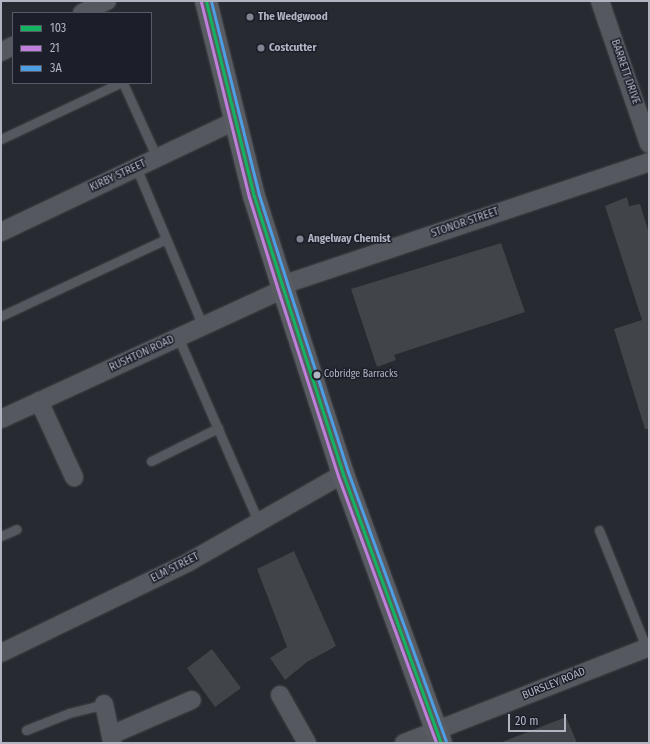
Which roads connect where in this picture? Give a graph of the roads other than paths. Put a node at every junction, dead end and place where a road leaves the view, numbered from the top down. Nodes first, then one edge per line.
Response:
1 (107, 1) edge
2 (206, 1) edge
3 (600, 1) edge
4 (86, 9) edge
5 (12, 46) edge
6 (1, 52) edge
7 (119, 84) edge
8 (121, 84) edge
9 (235, 121) junction
10 (1, 139) edge
11 (649, 144) edge
12 (157, 158) junction
13 (649, 162) edge
14 (136, 167) junction
15 (1, 232) edge
16 (166, 239) junction
17 (282, 287) junction
18 (1, 316) edge
19 (203, 326) junction
20 (178, 337) junction
21 (39, 401) junction
22 (1, 418) edge
23 (218, 428) junction
24 (151, 461) dead end
25 (343, 474) junction
26 (74, 477) dead end
27 (259, 523) junction
28 (17, 529) dead end
29 (599, 530) dead end
30 (1, 536) edge
31 (648, 647) edge
32 (1, 653) edge
33 (280, 695) dead end
34 (192, 700) dead end
35 (104, 704) joint
36 (26, 730) dead end
37 (439, 737) edge
38 (112, 739) edge
39 (307, 743) edge
40 (404, 743) edge

1 - 4 street
2 - 9 main road
3 - 11 street, BARRETT DRIVE
5 - 6 street
7 - 10 lane
8 - 12 lane
9 - 12 street, KIRBY STREET
9 - 17 main road
12 - 14 street, KIRBY STREET
13 - 17 street, STONOR STREET
14 - 15 street, KIRBY STREET
14 - 16 lane
16 - 18 lane
16 - 19 lane
17 - 19 street, RUSHTON ROAD
17 - 25 main road
19 - 20 street, RUSHTON ROAD
20 - 21 street, RUSHTON ROAD
20 - 23 lane
21 - 22 street, RUSHTON ROAD
21 - 26 street
23 - 24 lane
23 - 27 lane
25 - 27 street, ELM STREET
25 - 37 main road
27 - 32 street, ELM STREET
28 - 30 lane
29 - 31 lane
31 - 37 street, BURSLEY ROAD
33 - 39 street
34 - 38 street
35 - 36 lane
35 - 38 street
37 - 40 street, BURSLEY ROAD

